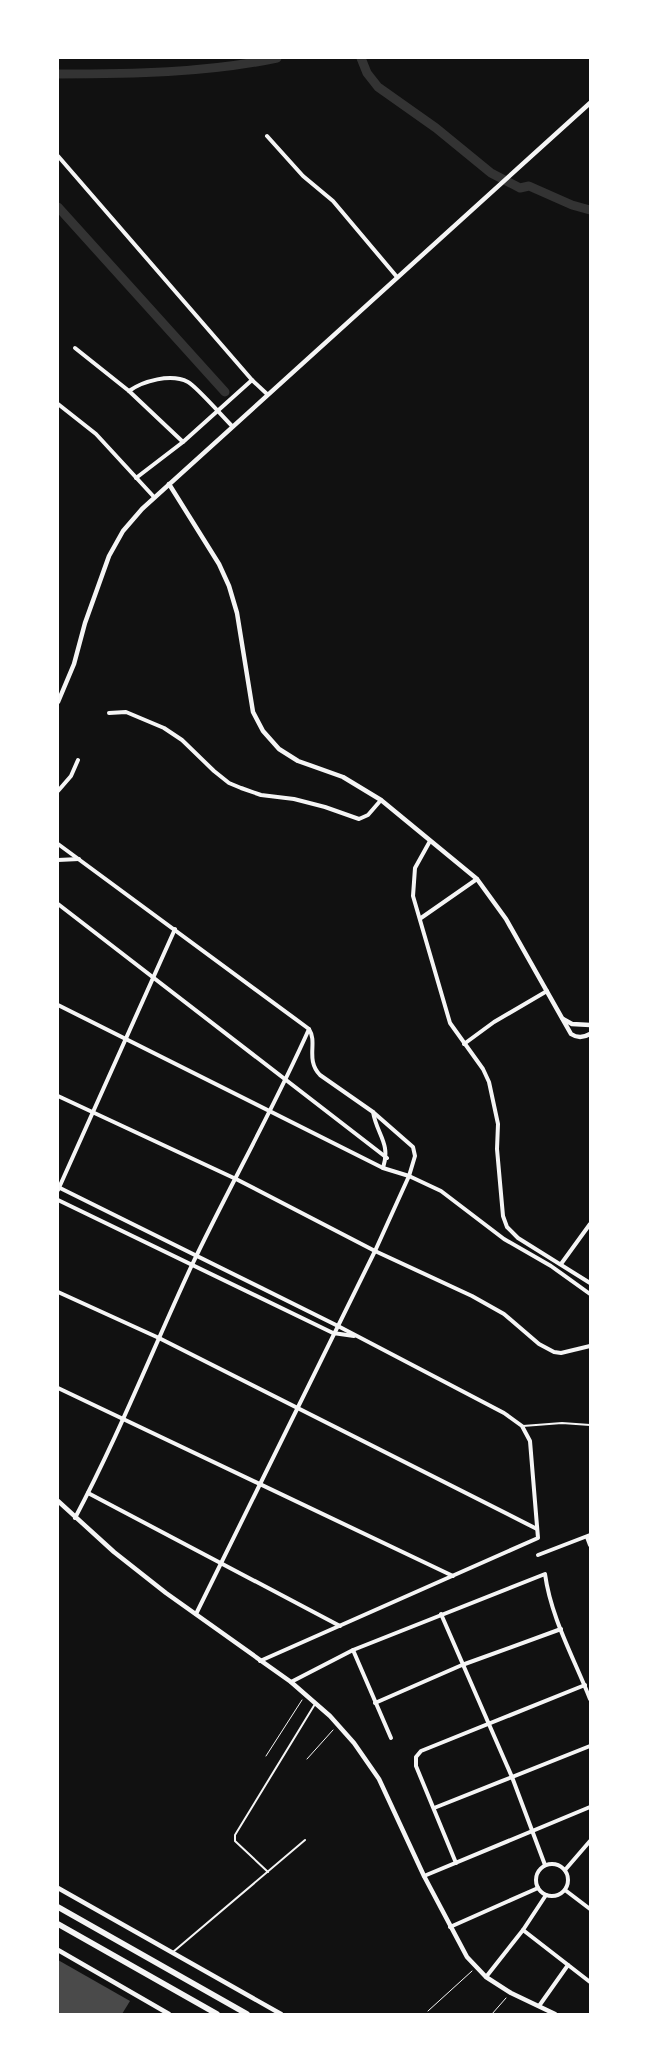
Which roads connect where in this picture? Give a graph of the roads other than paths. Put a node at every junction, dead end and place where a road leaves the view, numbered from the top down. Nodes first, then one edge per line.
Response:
1 (590, 103) edge
2 (267, 136) dead end
3 (58, 156) edge
4 (397, 277) junction
5 (75, 348) dead end
6 (252, 380) junction
7 (129, 392) junction
8 (267, 394) junction
9 (58, 404) edge
10 (216, 411) junction
11 (232, 426) junction
12 (183, 442) junction
13 (136, 478) junction
14 (169, 484) junction
15 (154, 497) junction
16 (58, 702) edge
17 (110, 713) dead end
18 (78, 760) dead end
19 (58, 791) edge
20 (381, 800) junction
21 (430, 841) junction
22 (58, 844) edge
23 (78, 859) junction
24 (58, 860) edge
25 (477, 879) junction
26 (58, 904) edge
27 (421, 918) junction
28 (175, 929) junction
29 (153, 976) junction
30 (547, 991) junction
31 (58, 1005) edge
32 (562, 1018) junction
33 (590, 1025) edge
34 (309, 1029) junction
35 (590, 1034) edge
36 (125, 1037) junction
37 (464, 1044) junction
38 (286, 1079) junction
39 (58, 1096) edge
40 (269, 1110) junction
41 (92, 1111) junction
42 (373, 1112) junction
43 (387, 1158) junction
44 (384, 1168) junction
45 (409, 1176) junction
46 (236, 1179) junction
47 (58, 1189) edge
48 (58, 1200) edge
49 (590, 1224) edge
50 (374, 1251) junction
51 (197, 1255) junction
52 (561, 1264) junction
53 (192, 1265) junction
54 (590, 1284) edge
55 (58, 1292) edge
56 (590, 1294) edge
57 (336, 1325) junction
58 (333, 1333) junction
59 (356, 1336) junction
60 (159, 1338) junction
61 (590, 1346) edge
62 (58, 1388) edge
63 (298, 1408) junction
64 (124, 1420) junction
65 (590, 1425) edge
66 (522, 1426) junction
67 (258, 1485) junction
68 (88, 1494) junction
69 (58, 1501) edge
70 (75, 1518) junction
71 (537, 1528) junction
72 (589, 1536) edge
73 (590, 1545) edge
74 (538, 1556) dead end
75 (222, 1562) junction
76 (453, 1576) junction
77 (196, 1614) junction
78 (441, 1614) junction
79 (340, 1626) junction
80 (561, 1629) junction
81 (353, 1650) junction
82 (260, 1661) junction
83 (462, 1666) junction
84 (291, 1682) junction
85 (585, 1685) junction
86 (590, 1699) edge
87 (375, 1703) junction
88 (315, 1704) junction
89 (489, 1725) junction
90 (390, 1738) dead end
91 (590, 1746) edge
92 (512, 1777) junction
93 (590, 1807) edge
94 (434, 1808) junction
95 (532, 1830) junction
96 (305, 1840) dead end
97 (590, 1840) edge
98 (456, 1863) junction
99 (545, 1865) junction
100 (565, 1870) junction
101 (268, 1872) junction
102 (424, 1876) junction
103 (58, 1888) edge
104 (538, 1888) junction
105 (565, 1890) junction
106 (546, 1895) junction
107 (58, 1907) edge
108 (590, 1909) edge
109 (58, 1924) edge
110 (450, 1927) junction
111 (523, 1930) junction
112 (58, 1950) edge
113 (173, 1953) junction
114 (568, 1965) junction
115 (486, 1976) junction
116 (590, 1982) edge
117 (539, 2006) junction
118 (169, 2014) edge
119 (216, 2014) edge
120 (247, 2014) edge
121 (281, 2014) edge
122 (555, 2014) edge

1 - 4 street
2 - 4 street
3 - 6 street
4 - 8 street
5 - 7 street
6 - 8 street
6 - 10 street
7 - 10 street
7 - 12 street
8 - 11 street
9 - 13 street
10 - 11 street
10 - 12 street
11 - 14 street
12 - 13 street
13 - 15 street
14 - 15 street
14 - 20 street
15 - 16 street
17 - 20 street
18 - 19 street
20 - 21 street
21 - 25 street
21 - 27 street
22 - 23 street
23 - 24 street
23 - 28 street
25 - 27 street
25 - 30 street
26 - 29 street
27 - 37 street
28 - 29 street
28 - 34 street
29 - 36 street
29 - 38 street
30 - 32 street
30 - 37 street
31 - 36 street
32 - 33 street
32 - 35 street
34 - 38 street
34 - 42 street
36 - 40 street
36 - 41 street
37 - 52 street
38 - 40 street
38 - 43 street
39 - 41 street
40 - 44 street
40 - 46 street
41 - 46 street
41 - 47 street
42 - 43 street
42 - 45 street
43 - 44 street
44 - 45 street
45 - 50 street
45 - 56 street
46 - 50 street
46 - 51 street
47 - 51 street
48 - 53 street
49 - 52 street
50 - 57 street
50 - 61 street
51 - 53 street
51 - 57 street
52 - 54 street
53 - 58 street
53 - 60 street
55 - 60 street
57 - 58 street
57 - 59 street
58 - 59 street
58 - 63 street
59 - 66 street
60 - 63 street
60 - 64 street
62 - 64 street
63 - 67 street
63 - 71 street
64 - 67 street
64 - 68 street
65 - 66 lane
66 - 71 street
67 - 75 street
67 - 76 street
68 - 70 street
68 - 75 street
69 - 70 street
70 - 77 street
71 - 76 street
72 - 73 street
72 - 74 street
75 - 77 street
75 - 79 street
76 - 79 street
77 - 82 street
78 - 80 street
78 - 81 street
78 - 83 street
79 - 82 street
80 - 83 street
80 - 85 street
81 - 84 street
81 - 87 street
82 - 84 street
83 - 87 street
83 - 89 street
84 - 88 street
85 - 86 street
85 - 89 street
87 - 90 street
88 - 101 lane
88 - 102 street
89 - 92 street
89 - 94 street
91 - 92 street
92 - 94 street
92 - 95 street
93 - 95 street
94 - 98 street
95 - 98 street
95 - 99 street
96 - 101 lane
97 - 100 street
98 - 102 street
99 - 100 street
99 - 104 street
100 - 105 street
101 - 113 lane
102 - 110 street
103 - 113 street
104 - 106 street
104 - 110 street
105 - 106 street
105 - 108 street
106 - 111 street
107 - 120 main road
109 - 119 main road
110 - 115 street
111 - 114 street
111 - 115 street
112 - 118 street
113 - 121 street
114 - 116 street
114 - 117 street
115 - 117 street
117 - 122 street

